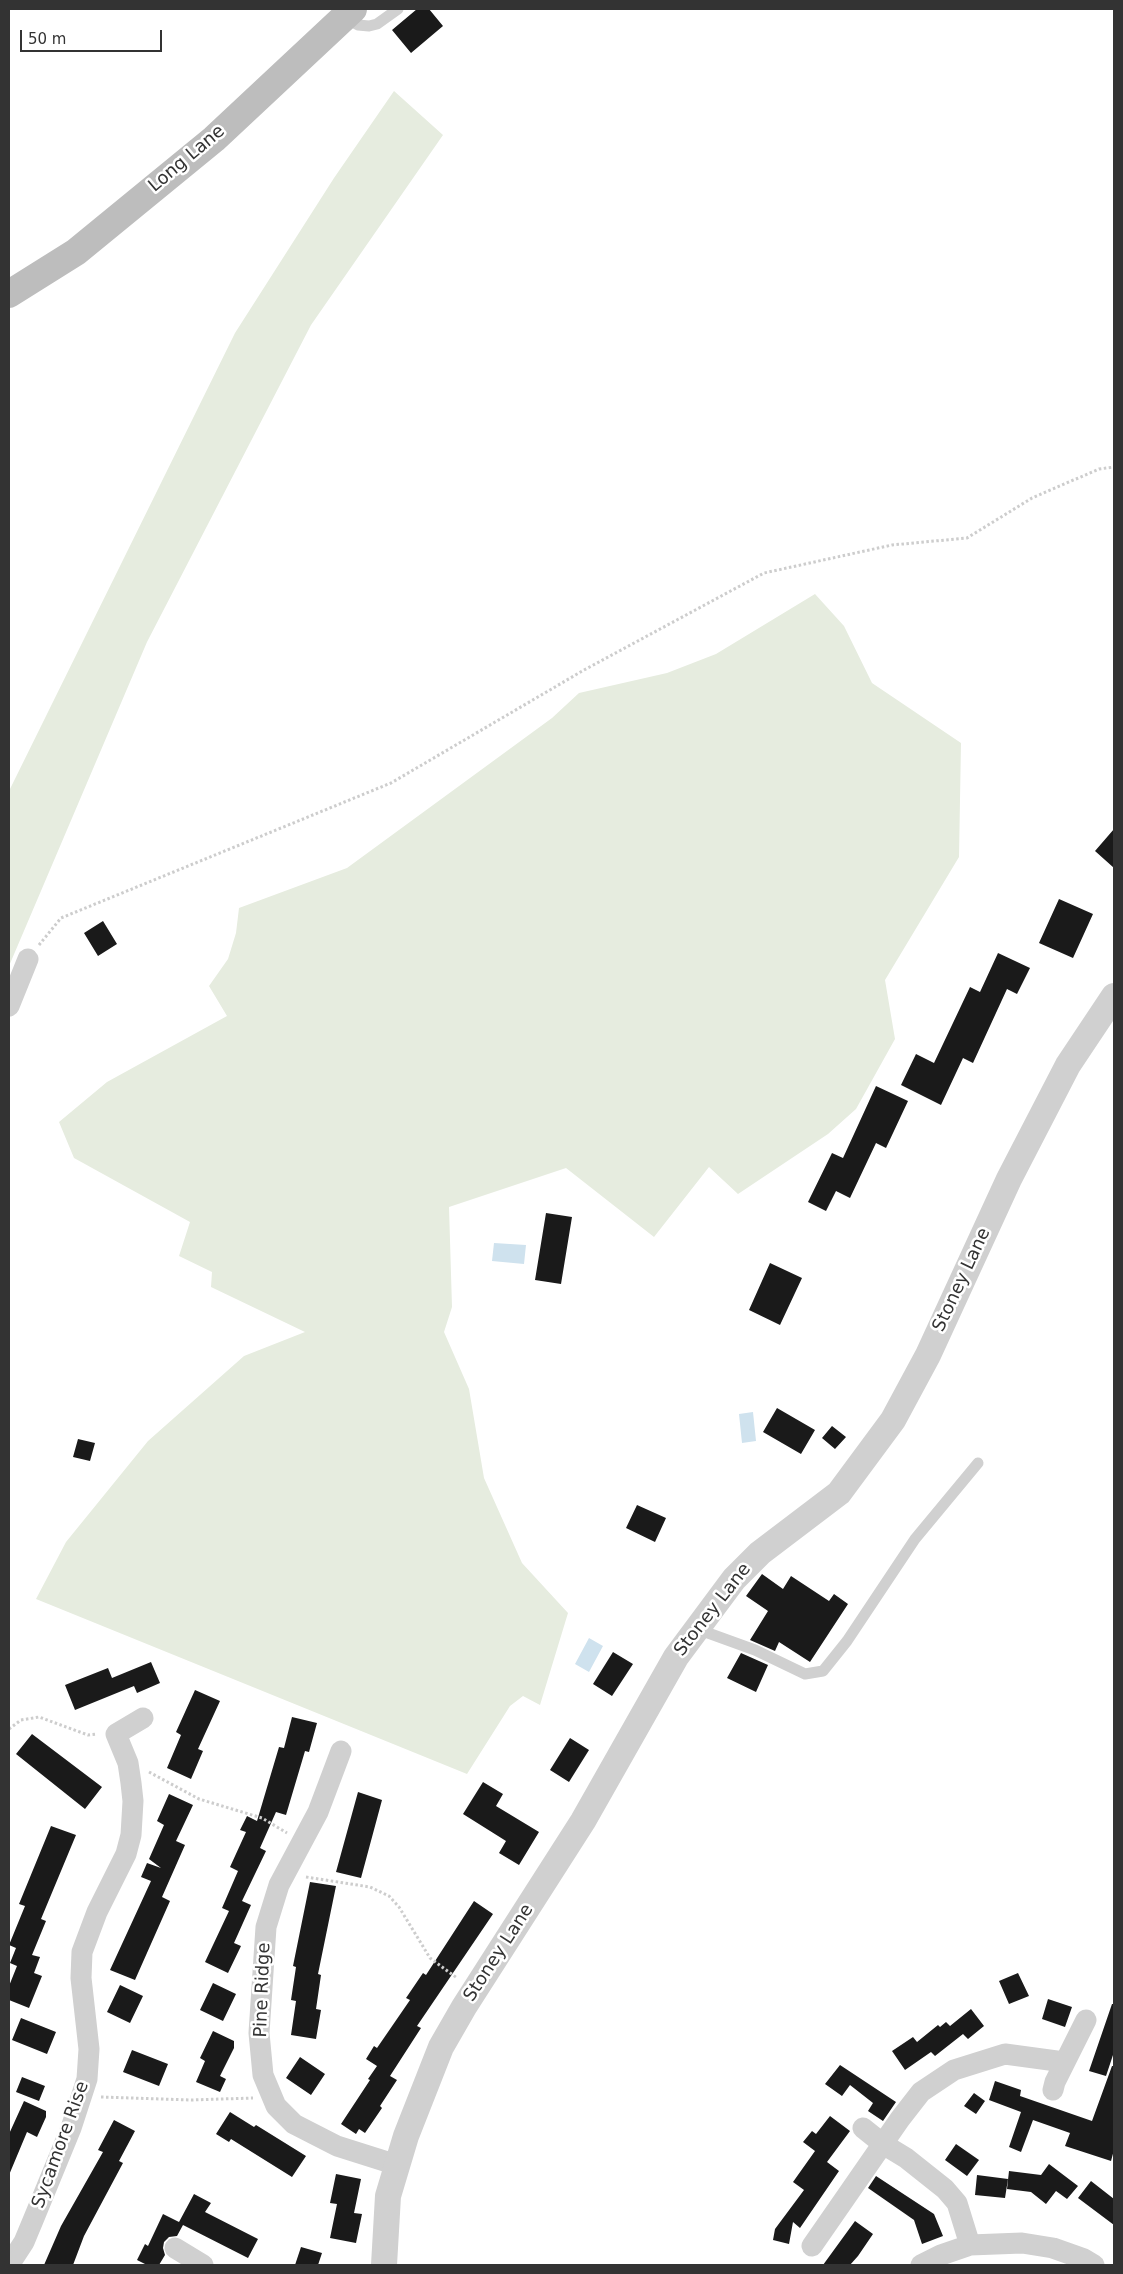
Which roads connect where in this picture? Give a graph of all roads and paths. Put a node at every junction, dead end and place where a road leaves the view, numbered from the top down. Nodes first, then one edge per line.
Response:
1 (398, 9) edge
2 (348, 13) edge
3 (9, 294) edge
4 (1114, 467) edge
5 (28, 959) joint
6 (1114, 996) edge
7 (9, 1006) edge
8 (978, 1463) dead end
9 (697, 1629) junction
10 (143, 1718) dead end
11 (9, 1729) edge
12 (116, 1734) junction
13 (342, 1751) dead end
14 (128, 1763) junction
15 (300, 1844) junction
16 (287, 1871) junction
17 (476, 1990) junction
18 (1086, 2020) dead end
19 (1064, 2062) junction
20 (1053, 2090) dead end
21 (83, 2094) junction
22 (270, 2095) junction
23 (863, 2128) dead end
24 (883, 2144) junction
25 (397, 2165) junction
26 (970, 2245) junction
27 (812, 2246) dead end
28 (175, 2248) dead end
29 (9, 2265) edge
30 (203, 2265) edge
31 (384, 2265) edge
32 (921, 2265) edge
33 (1094, 2265) edge

1 - 2 lane
2 - 3 main road, Long Lane
4 - 5 path
5 - 7 street
6 - 9 street, Stoney Lane
8 - 9 lane
9 - 17 street, Stoney Lane
10 - 12 street
11 - 12 path
12 - 14 street, Sycamore Rise
13 - 15 street, Pine Ridge
14 - 15 path
14 - 21 street, Sycamore Rise
15 - 16 street, Pine Ridge
16 - 17 path
16 - 22 street, Pine Ridge
17 - 25 street, Stoney Lane
18 - 19 street
19 - 20 street
19 - 24 street
21 - 22 path
21 - 29 street, Sycamore Rise
22 - 25 street, Pine Ridge
23 - 24 street
24 - 26 street
24 - 27 street
25 - 31 street, Stoney Lane
26 - 32 street
26 - 33 street
28 - 30 street

